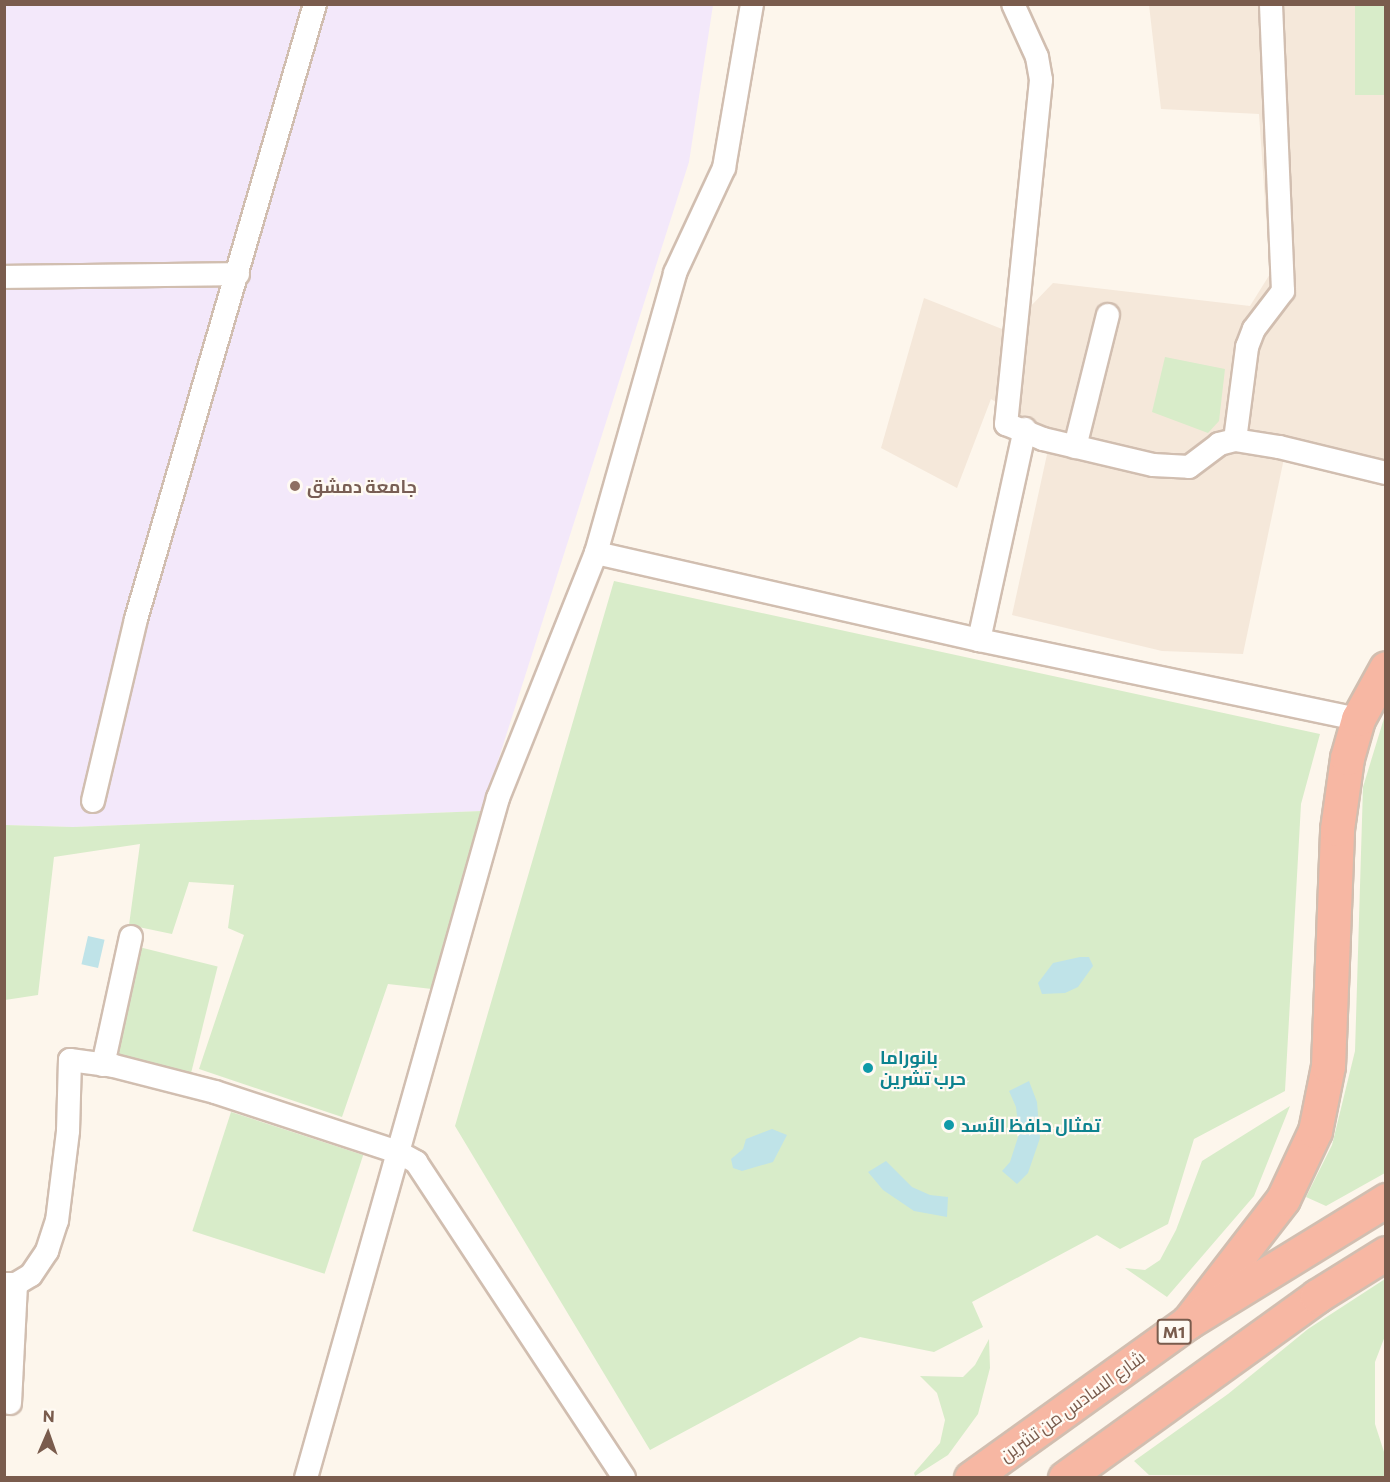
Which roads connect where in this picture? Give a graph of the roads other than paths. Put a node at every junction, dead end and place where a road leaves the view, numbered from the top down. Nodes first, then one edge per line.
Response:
1 (315, 4) edge
2 (752, 4) edge
3 (1013, 4) edge
4 (1271, 4) edge
5 (238, 274) junction
6 (4, 277) edge
7 (1108, 315) dead end
8 (1025, 429) junction
9 (1235, 440) junction
10 (1075, 447) junction
11 (1386, 473) edge
12 (597, 553) junction
13 (979, 640) junction
14 (1386, 668) edge
15 (1358, 719) junction
16 (93, 801) dead end
17 (131, 937) dead end
18 (103, 1065) junction
19 (398, 1152) junction
20 (1386, 1200) edge
21 (1386, 1253) edge
22 (10, 1284) edge
23 (1188, 1322) junction
24 (10, 1402) dead end
25 (306, 1478) edge
26 (624, 1478) edge
27 (971, 1478) edge
28 (1065, 1478) edge

1 - 5 street
2 - 12 street
3 - 8 street
4 - 9 street
5 - 6 street
5 - 16 street
7 - 10 street
8 - 10 street
8 - 13 street
9 - 10 street
9 - 11 street
12 - 13 street
12 - 19 street
13 - 15 street
14 - 15 highway
15 - 23 highway
17 - 18 street
18 - 19 street
18 - 22 street
19 - 25 street
19 - 26 street
20 - 23 highway, شارع السادس من تشرين / M1
21 - 28 highway
22 - 24 street
23 - 27 highway, شارع السادس من تشرين / M1

